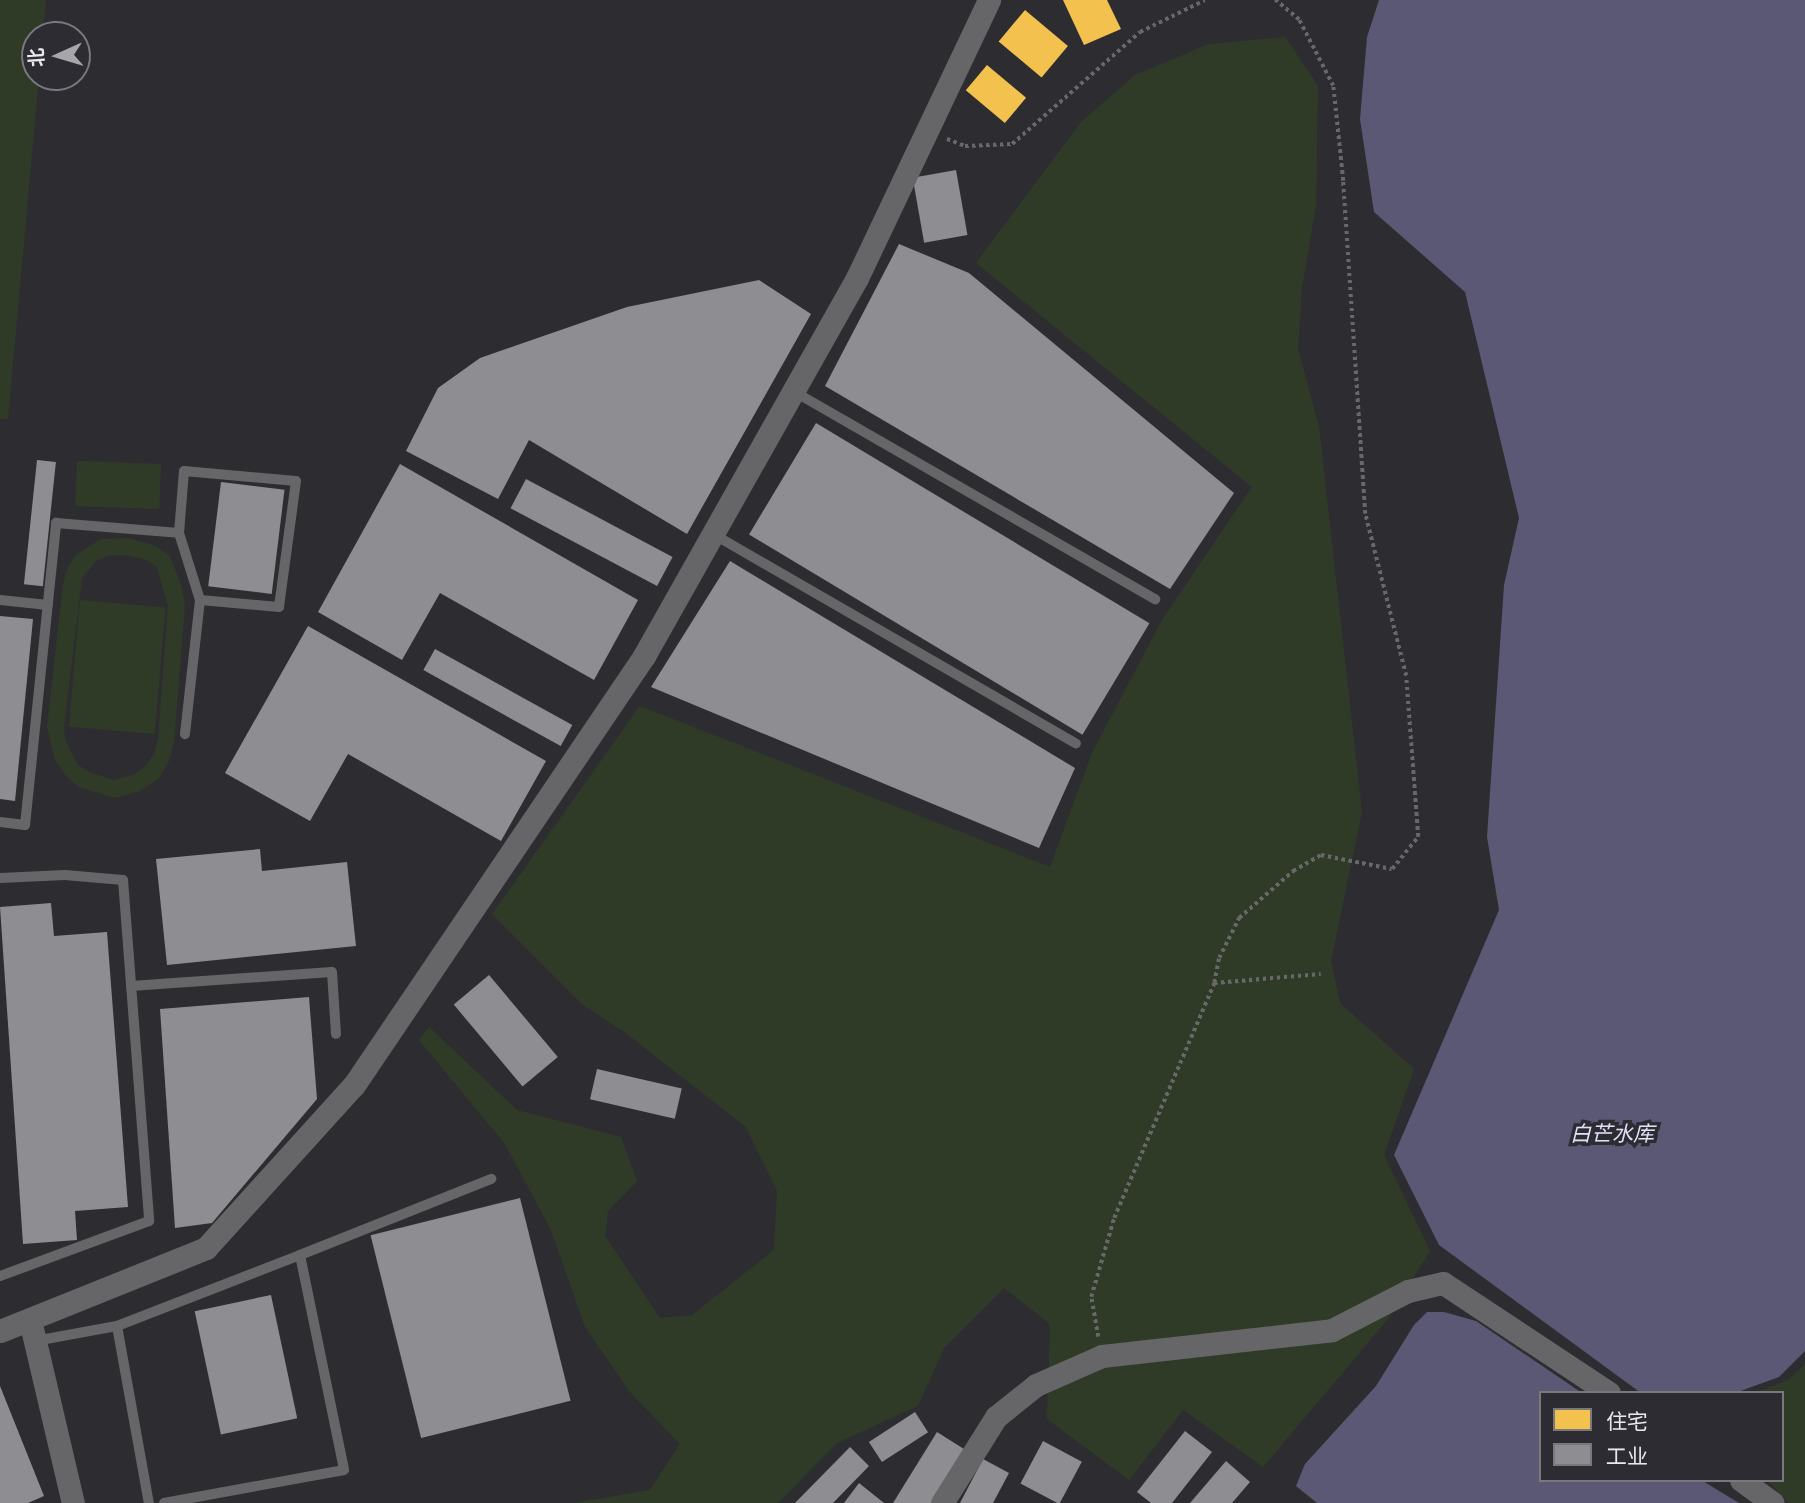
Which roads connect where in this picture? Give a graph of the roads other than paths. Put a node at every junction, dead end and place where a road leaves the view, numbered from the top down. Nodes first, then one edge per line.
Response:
1 (989, 0) edge
2 (793, 391) junction
3 (180, 533) junction
4 (713, 534) junction
5 (1155, 599) dead end
6 (0, 600) edge
7 (200, 600) junction
8 (48, 605) junction
9 (185, 734) dead end
10 (1076, 744) dead end
11 (0, 822) edge
12 (0, 878) edge
13 (131, 986) junction
14 (336, 1034) dead end
15 (491, 1179) dead end
16 (300, 1255) junction
17 (0, 1276) edge
18 (117, 1326) junction
19 (32, 1330) junction
20 (0, 1331) edge
21 (1606, 1391) edge
22 (1744, 1482) edge
23 (73, 1503) edge
24 (149, 1503) edge
25 (168, 1503) edge
26 (942, 1503) edge
27 (1773, 1503) edge

1 - 2 street
2 - 4 street
2 - 5 lane
3 - 7 lane
3 - 7 lane
3 - 8 lane
4 - 10 lane
4 - 19 street
6 - 8 lane
7 - 9 lane
8 - 11 lane
12 - 13 lane
13 - 14 lane
13 - 17 lane
15 - 16 lane
16 - 18 lane
16 - 25 lane
18 - 19 lane
18 - 24 lane
19 - 20 street
19 - 23 street
21 - 26 street
22 - 27 street

